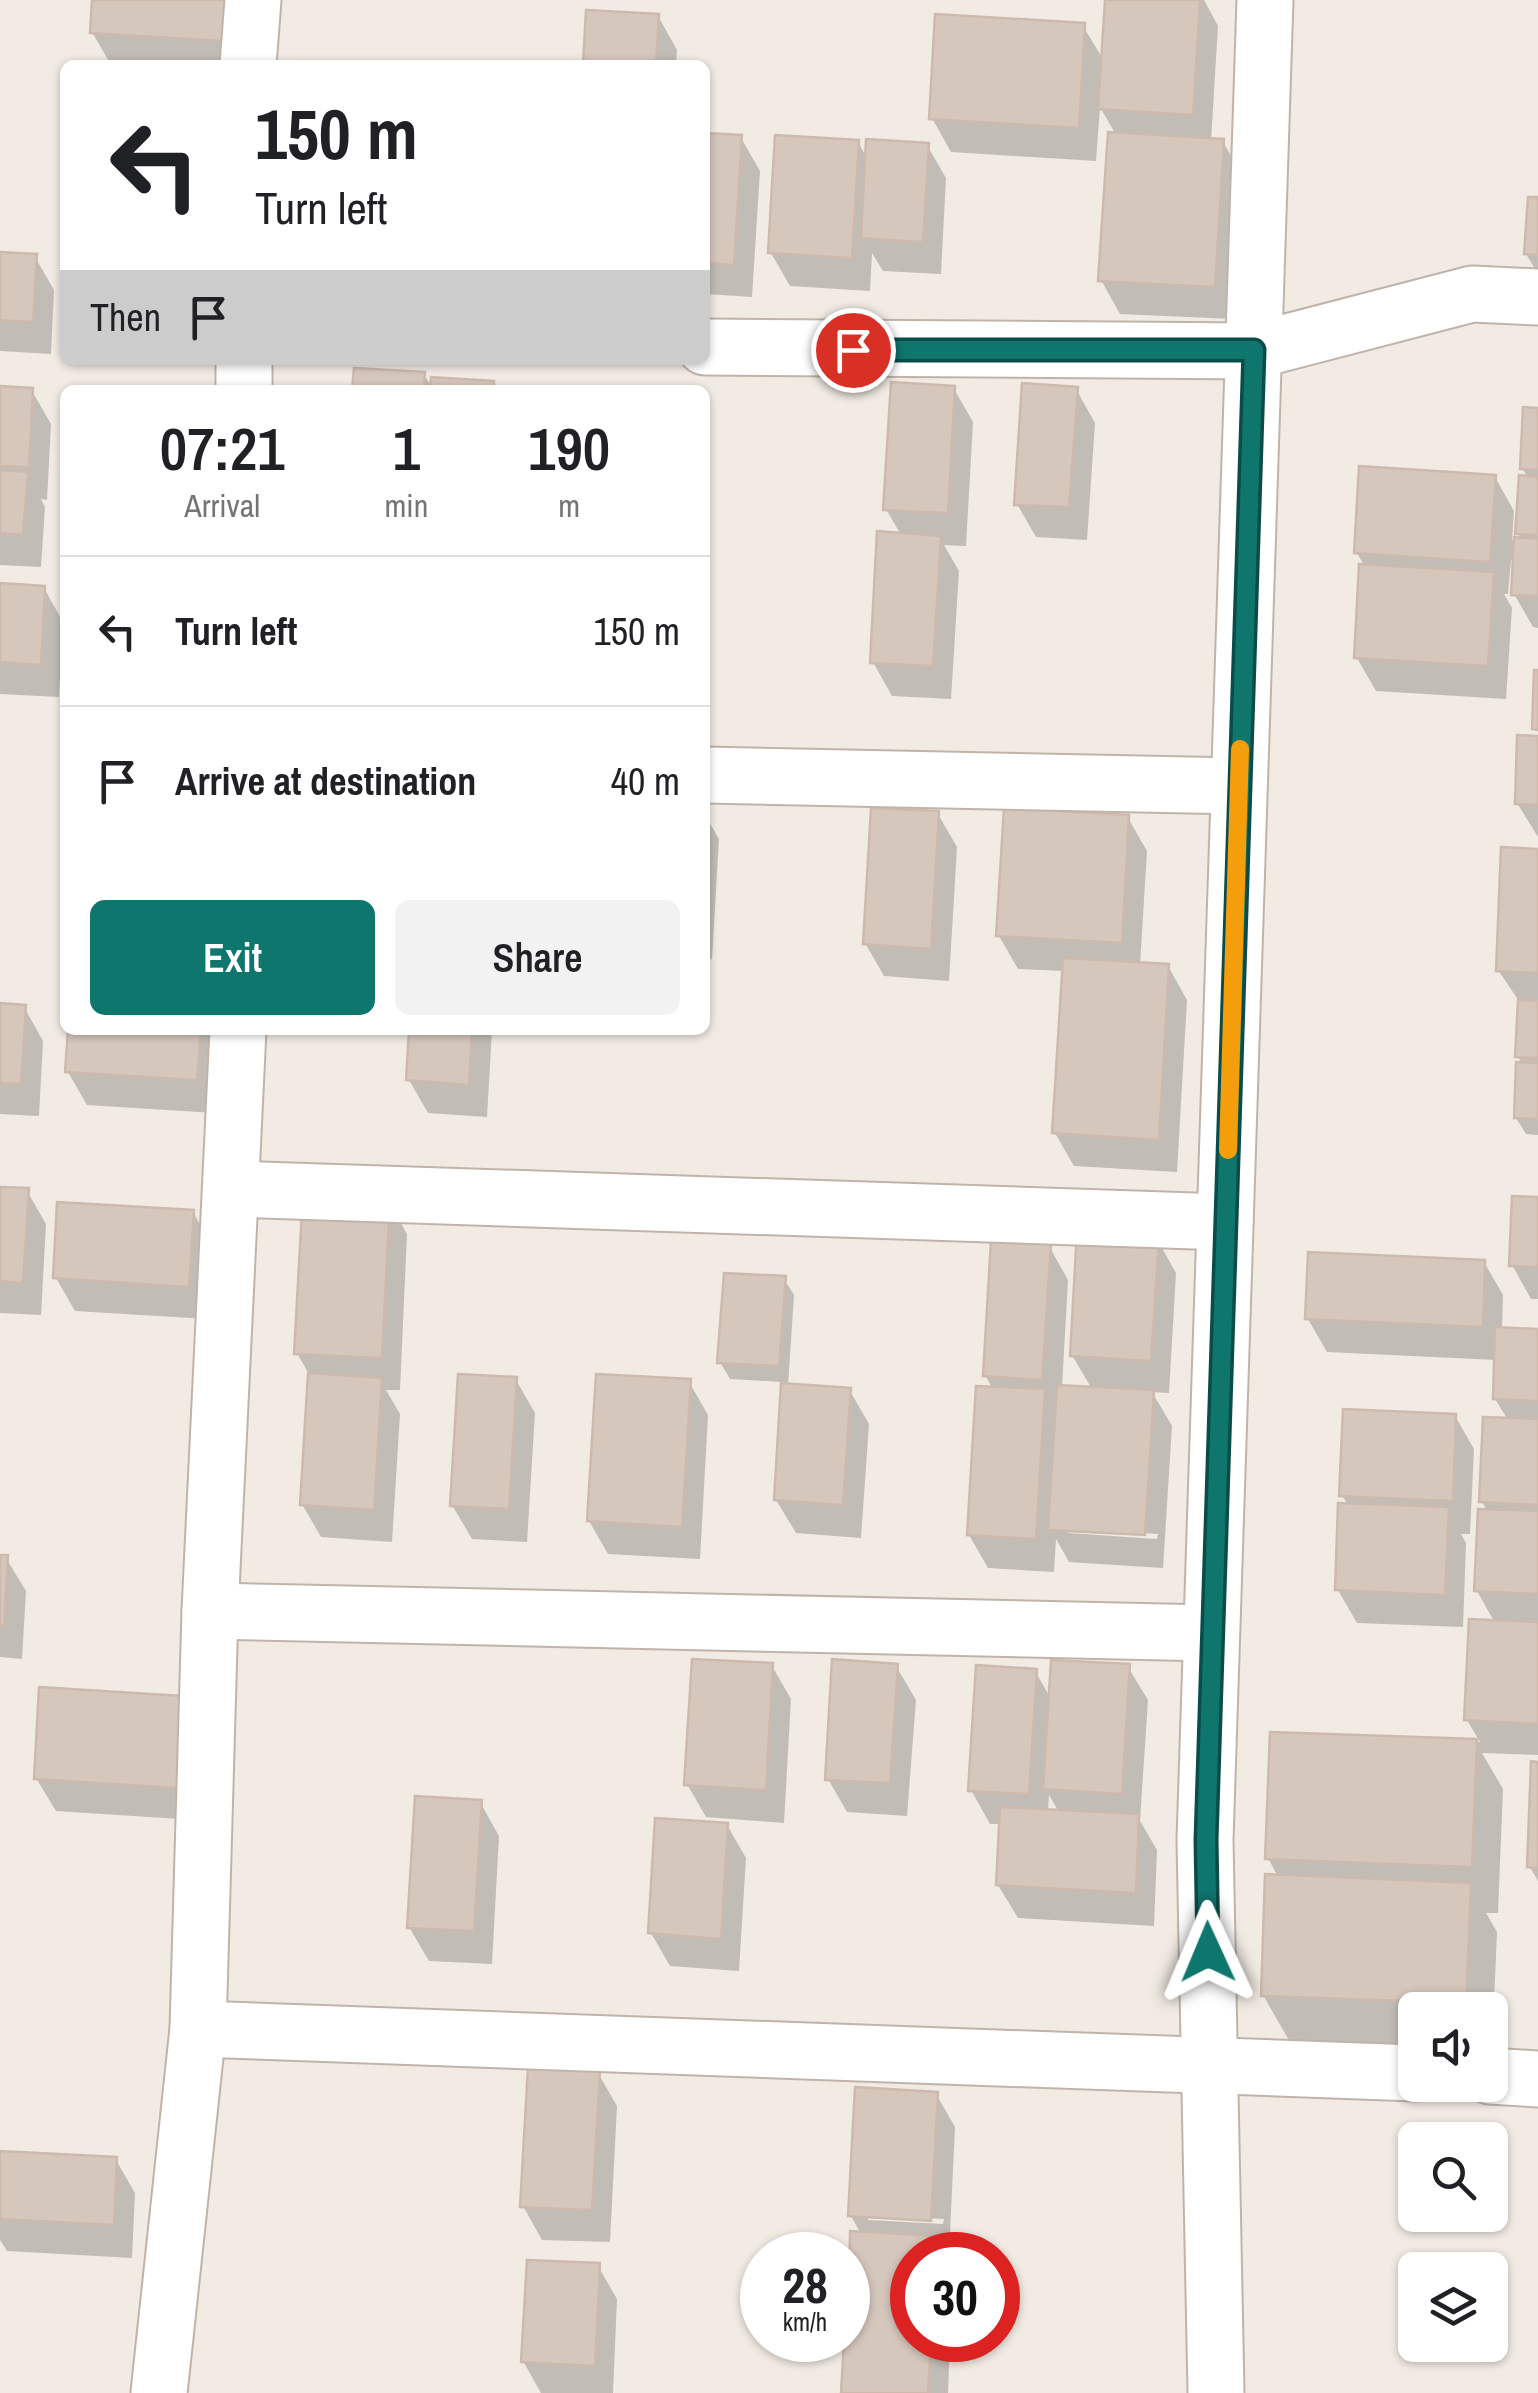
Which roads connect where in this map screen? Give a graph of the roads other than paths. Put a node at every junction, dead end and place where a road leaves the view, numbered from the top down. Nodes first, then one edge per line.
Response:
1 (253, 0) edge
2 (1264, 0) edge
3 (248, 60) edge
4 (1538, 297) edge
5 (710, 348) edge
6 (1254, 350) junction
7 (710, 774) edge
8 (1239, 786) junction
9 (238, 1035) edge
10 (234, 1189) junction
11 (1226, 1222) junction
12 (210, 1611) junction
13 (1212, 1633) junction
14 (198, 2028) junction
15 (1210, 2063) junction
16 (1398, 2072) edge
17 (1508, 2077) edge
18 (1538, 2078) edge
19 (158, 2393) edge
20 (1216, 2393) edge

1 - 3 street
2 - 6 street
4 - 6 street
5 - 6 street
6 - 8 street
7 - 8 street
8 - 11 street
9 - 10 street
10 - 11 street
10 - 12 street
11 - 13 street
12 - 13 street
12 - 14 street
13 - 15 street
14 - 15 street
14 - 19 street
15 - 16 street
15 - 20 street
17 - 18 street

